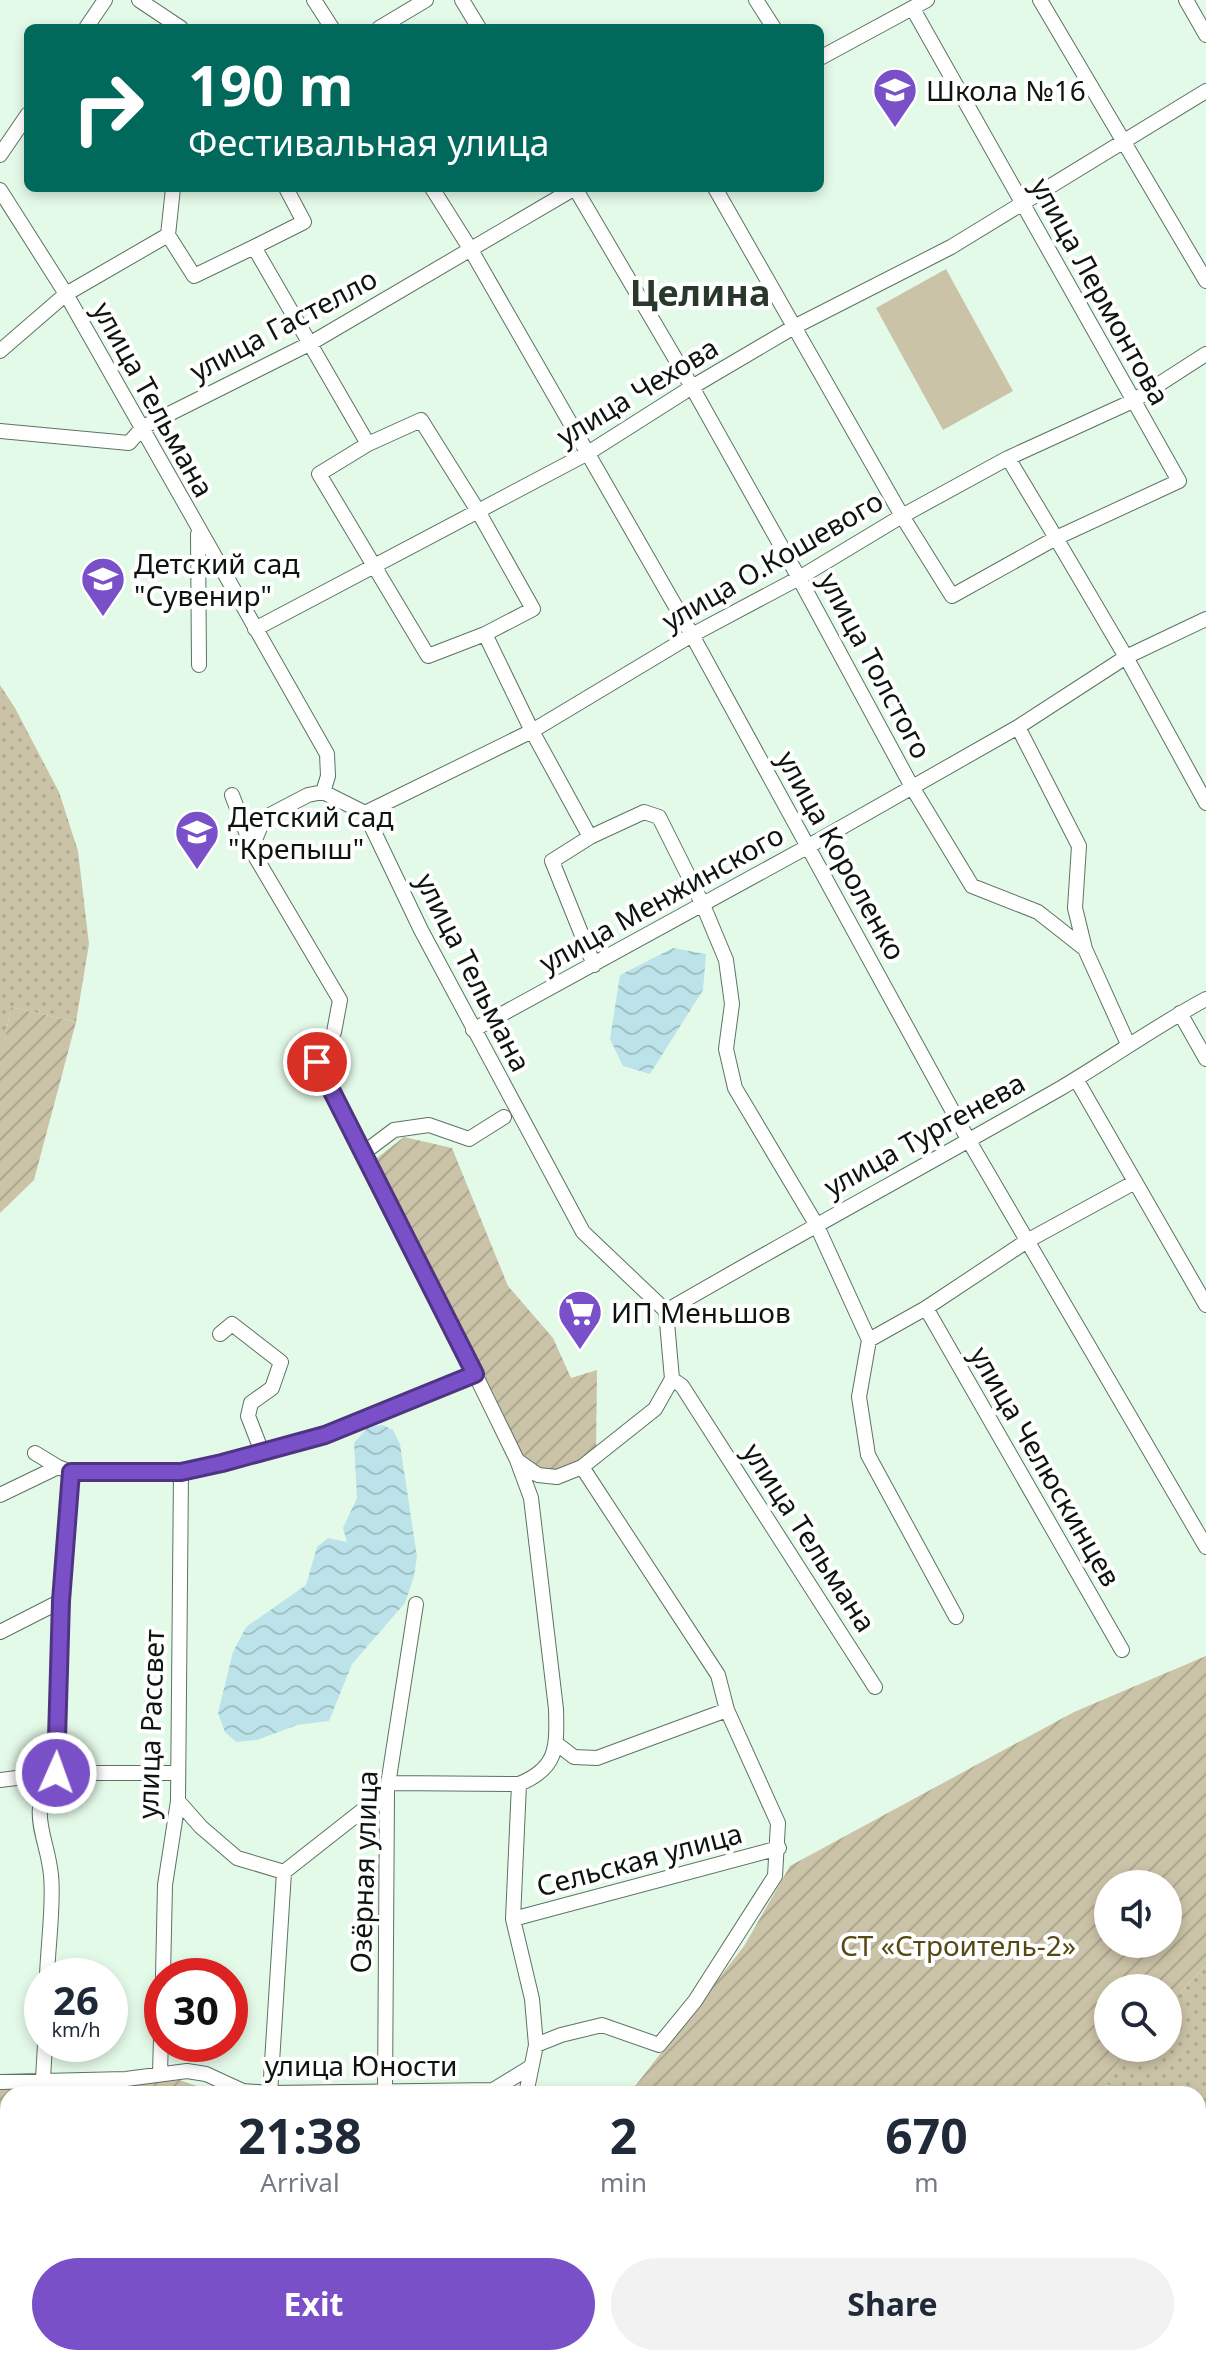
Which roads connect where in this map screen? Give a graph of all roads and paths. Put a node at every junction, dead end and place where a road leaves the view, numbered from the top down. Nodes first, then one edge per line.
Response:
1 (105, 0) edge
2 (139, 0) edge
3 (314, 0) edge
4 (426, 0) edge
5 (756, 0) edge
6 (927, 0) edge
7 (1040, 0) edge
8 (1186, 0) edge
9 (469, 2) edge
10 (913, 9) junction
11 (89, 24) edge
12 (175, 24) edge
13 (329, 24) edge
14 (386, 24) edge
15 (477, 24) edge
16 (771, 24) edge
17 (1206, 35) edge
18 (824, 56) edge
19 (1206, 91) edge
20 (24, 120) edge
21 (1122, 141) junction
22 (0, 155) edge
23 (0, 190) edge
24 (173, 192) edge
25 (288, 192) edge
26 (435, 192) edge
27 (568, 192) edge
28 (577, 192) edge
29 (717, 192) edge
30 (1021, 203) junction
31 (168, 235) junction
32 (254, 247) junction
33 (471, 250) junction
34 (1206, 281) edge
35 (66, 294) junction
36 (794, 327) junction
37 (311, 343) junction
38 (0, 351) edge
39 (1206, 354) edge
40 (692, 387) junction
41 (1133, 401) junction
42 (143, 427) junction
43 (0, 431) edge
44 (368, 444) junction
45 (588, 453) junction
46 (1008, 458) junction
47 (478, 511) junction
48 (902, 516) junction
49 (198, 531) junction
50 (1056, 538) junction
51 (375, 565) junction
52 (799, 578) junction
53 (1206, 619) edge
54 (255, 629) junction
55 (485, 634) junction
56 (692, 635) junction
57 (1126, 657) junction
58 (199, 665) dead end
59 (1018, 727) junction
60 (532, 731) junction
61 (912, 787) junction
62 (323, 792) junction
63 (232, 795) dead end
64 (1206, 803) edge
65 (365, 813) junction
66 (590, 837) junction
67 (252, 847) junction
68 (807, 847) junction
69 (703, 905) junction
70 (1085, 949) junction
71 (594, 965) junction
72 (1206, 999) edge
73 (1180, 1013) junction
74 (473, 1030) junction
75 (1128, 1044) junction
76 (1206, 1059) edge
77 (1076, 1079) junction
78 (504, 1117) dead end
79 (969, 1141) junction
80 (362, 1154) junction
81 (1135, 1182) junction
82 (816, 1224) junction
83 (1027, 1241) junction
84 (1206, 1305) edge
85 (926, 1308) junction
86 (666, 1311) junction
87 (220, 1334) dead end
88 (869, 1340) junction
89 (475, 1374) junction
90 (672, 1379) junction
91 (262, 1452) junction
92 (35, 1453) dead end
93 (517, 1460) junction
94 (582, 1467) junction
95 (64, 1470) junction
96 (181, 1472) junction
97 (0, 1495) edge
98 (1206, 1547) edge
99 (61, 1601) junction
100 (416, 1604) dead end
101 (956, 1617) dead end
102 (0, 1632) edge
103 (1122, 1650) dead end
104 (875, 1687) dead end
105 (727, 1710) junction
106 (557, 1744) junction
107 (56, 1773) junction
108 (177, 1773) junction
109 (0, 1780) edge
110 (519, 1784) junction
111 (388, 1787) junction
112 (178, 1801) junction
113 (779, 1848) junction
114 (284, 1872) junction
115 (513, 1919) junction
116 (48, 1958) edge
117 (163, 1958) edge
118 (536, 2045) junction
119 (44, 2062) edge
120 (160, 2062) edge
121 (529, 2068) junction
122 (160, 2073) junction
123 (43, 2079) junction
124 (0, 2082) edge
125 (232, 2086) edge
126 (271, 2086) edge
127 (385, 2086) edge
128 (500, 2086) edge
129 (527, 2086) edge

1 - 11 street
2 - 12 street
3 - 13 street
4 - 14 street
5 - 16 street
6 - 10 street
7 - 21 street
8 - 17 street
9 - 15 street
10 - 18 street
10 - 30 street, улица Лермонтова
19 - 21 street, улица Чехова
20 - 22 street
21 - 30 street, улица Чехова
21 - 34 street
23 - 35 street, улица Тельмана
24 - 31 street
25 - 32 street
26 - 33 street, улица Короленко
27 - 33 street, улица Гастелло
28 - 40 street, улица Толстого
29 - 36 street, улица Лермонтова
30 - 36 street, улица Чехова
30 - 41 street, улица Лермонтова
31 - 32 street
31 - 35 street
32 - 37 street
33 - 37 street, улица Гастелло
33 - 45 street, улица Короленко
35 - 38 street
35 - 42 street, улица Тельмана
36 - 40 street, улица Чехова
36 - 48 street, улица Лермонтова
37 - 42 street, улица Гастелло
37 - 44 street
39 - 41 street, улица О.Кошевого
40 - 45 street, улица Чехова
40 - 52 street, улица Толстого
41 - 46 street, улица О.Кошевого
41 - 50 street, улица Лермонтова
42 - 43 street, улица Гастелло
42 - 49 street, улица Тельмана
44 - 47 street
44 - 51 street
45 - 47 street, улица Чехова
45 - 56 street, улица Короленко
46 - 48 street, улица О.Кошевого
46 - 50 street
47 - 51 street, улица Чехова
47 - 55 street
48 - 50 street, улица Лермонтова
48 - 52 street, улица О.Кошевого
49 - 54 street, улица Тельмана
49 - 58 street
50 - 57 street
51 - 54 street, улица Чехова
51 - 55 street
52 - 56 street, улица О.Кошевого
52 - 61 street, улица Толстого
53 - 57 street, улица Менжинского
54 - 62 street, улица Тельмана
55 - 60 street
56 - 60 street, улица О.Кошевого
56 - 68 street, улица Короленко
57 - 59 street, улица Менжинского
57 - 64 street
59 - 61 street, улица Менжинского
59 - 70 street, улица Толстого
60 - 65 street, улица О.Кошевого
60 - 66 street
61 - 68 street, улица Менжинского
61 - 70 street, улица Толстого
62 - 65 street
62 - 67 street
63 - 67 street
65 - 74 street, улица Тельмана
66 - 69 street
66 - 71 street
67 - 80 street
68 - 69 street, улица Менжинского
68 - 79 street, улица Короленко
69 - 71 street, улица Менжинского
69 - 82 street
70 - 75 street, улица Толстого
71 - 74 street, улица Менжинского
72 - 73 street, улица Тургенева
73 - 75 street, улица Тургенева
73 - 76 street
74 - 86 street, улица Тельмана
75 - 77 street, улица Тургенева
77 - 79 street, улица Тургенева
77 - 81 street
78 - 80 street
79 - 82 street, улица Тургенева
79 - 83 street, улица Короленко
80 - 89 street
81 - 83 street
81 - 84 street
82 - 86 street, улица Тургенева
82 - 88 street
83 - 85 street
83 - 98 street, улица Короленко
85 - 88 street
85 - 103 street, улица Челюскинцев
86 - 90 street
87 - 91 street
88 - 101 street
89 - 91 street
89 - 93 street
90 - 94 street
90 - 104 street, улица Тельмана
91 - 96 street
92 - 95 street
93 - 94 street
93 - 106 street
94 - 105 street
95 - 96 street
95 - 97 street
95 - 99 street
96 - 108 street, улица Рассвет
99 - 102 street
99 - 107 street
100 - 111 street, Озёрная улица
105 - 106 street
105 - 113 street
106 - 110 street
107 - 108 street
107 - 109 street
107 - 116 street
108 - 112 street, улица Рассвет
110 - 111 street
110 - 115 street
111 - 114 street
111 - 127 street, Озёрная улица
112 - 114 street
112 - 117 street, улица Рассвет
113 - 115 street, Сельская улица
113 - 118 street
114 - 126 street
115 - 118 street
118 - 121 street
119 - 123 street
120 - 122 street
121 - 128 street, улица Юности
121 - 129 street
122 - 123 street, улица Юности
122 - 125 street, улица Юности
123 - 124 street, улица Юности

